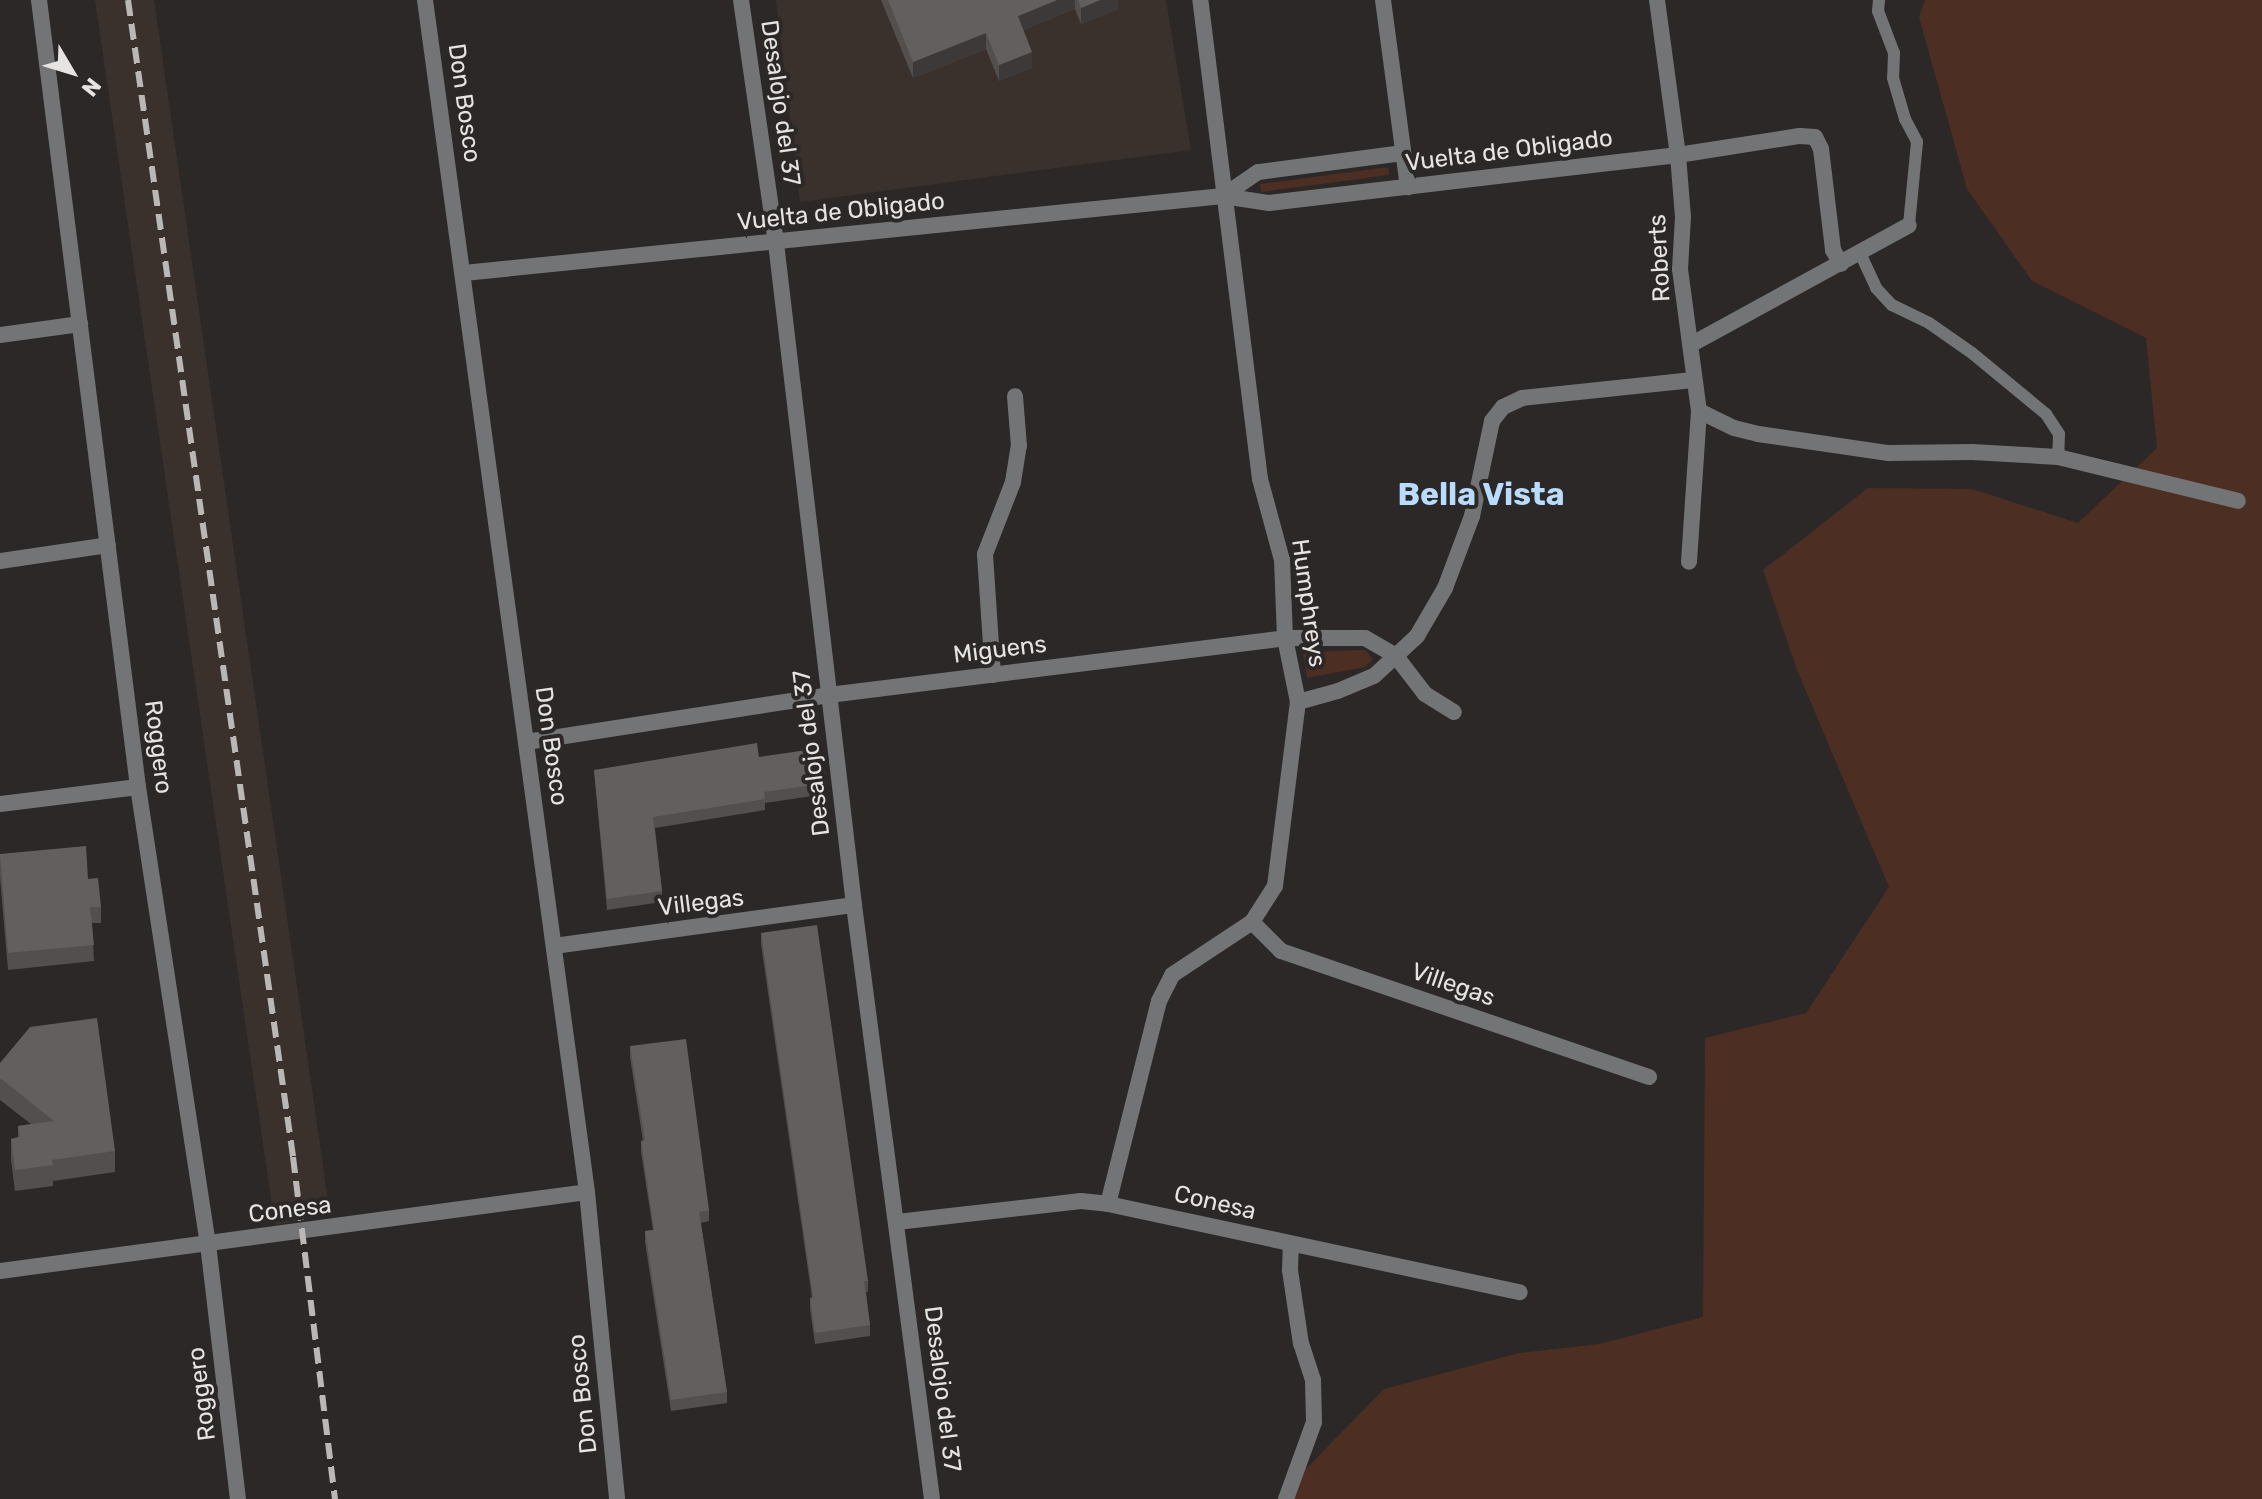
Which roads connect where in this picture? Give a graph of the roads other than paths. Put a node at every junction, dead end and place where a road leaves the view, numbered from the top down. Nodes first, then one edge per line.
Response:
1 (39, 0) edge
2 (425, 0) edge
3 (741, 0) edge
4 (1200, 0) edge
5 (1383, 0) edge
6 (1657, 0) edge
7 (1879, 0) edge
8 (1403, 153) junction
9 (1678, 155) junction
10 (1408, 187) junction
11 (1223, 196) junction
12 (1909, 225) joint
13 (776, 243) junction
14 (1860, 253) junction
15 (1841, 264) junction
16 (464, 273) junction
17 (80, 324) junction
18 (0, 335) edge
19 (1692, 344) junction
20 (1693, 380) junction
21 (1015, 396) dead end
22 (1699, 411) junction
23 (2058, 457) junction
24 (2238, 501) dead end
25 (108, 545) junction
26 (0, 561) edge
27 (1689, 562) dead end
28 (1285, 638) junction
29 (1395, 655) junction
30 (993, 675) junction
31 (829, 695) junction
32 (1298, 702) junction
33 (1454, 712) dead end
34 (526, 742) junction
35 (138, 787) junction
36 (0, 804) edge
37 (854, 905) junction
38 (1252, 922) junction
39 (554, 946) junction
40 (1649, 1077) dead end
41 (587, 1192) junction
42 (1108, 1204) junction
43 (897, 1222) junction
44 (208, 1244) junction
45 (1291, 1244) junction
46 (0, 1271) edge
47 (1520, 1292) dead end
48 (238, 1499) edge
49 (617, 1499) edge
50 (932, 1499) edge
51 (1286, 1499) edge

1 - 17 street, Roggero
2 - 16 street, Don Bosco
3 - 13 street, Desalojo del 37
4 - 11 street, Humphreys
5 - 8 street
6 - 9 street, Roberts
7 - 12 lane
8 - 10 street
8 - 11 street, Vuelta de Obligado
9 - 10 street, Vuelta de Obligado
9 - 15 street, Vuelta de Obligado
9 - 19 street, Roberts
10 - 11 street, Vuelta de Obligado
11 - 13 street, Vuelta de Obligado
11 - 28 street, Humphreys
12 - 14 street
13 - 16 street, Vuelta de Obligado
13 - 31 street, Desalojo del 37
14 - 15 street
14 - 23 lane
15 - 19 street
16 - 34 street, Don Bosco
17 - 18 street
17 - 25 street, Roggero
19 - 20 street, Roberts
20 - 22 street, Roberts
20 - 29 street
21 - 30 street
22 - 23 street
22 - 27 street, Roberts
23 - 24 street
25 - 26 street
25 - 35 street, Roggero
28 - 29 street, Miguens
28 - 30 street, Miguens
28 - 32 street, Humphreys
29 - 32 street
29 - 33 street, Miguens
30 - 31 street, Miguens
31 - 34 street, Miguens
31 - 37 street, Desalojo del 37
32 - 38 street, Humphreys
34 - 39 street, Don Bosco
35 - 36 street
35 - 44 street, Roggero
37 - 39 street, Villegas
37 - 43 street, Desalojo del 37
38 - 40 street, Villegas
38 - 42 street, Humphreys
39 - 41 street, Don Bosco
41 - 44 street, Conesa
41 - 49 street, Don Bosco
42 - 43 street, Conesa
42 - 45 street, Conesa
43 - 50 street, Desalojo del 37
44 - 46 street, Conesa
44 - 48 street, Roggero
45 - 47 street, Conesa
45 - 51 street

